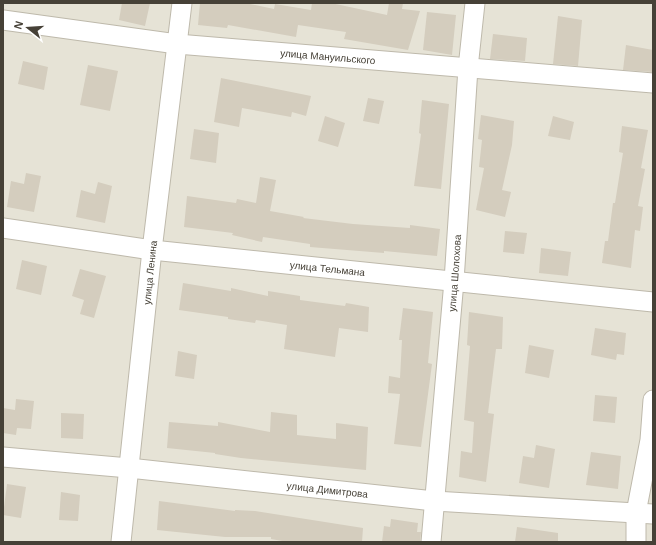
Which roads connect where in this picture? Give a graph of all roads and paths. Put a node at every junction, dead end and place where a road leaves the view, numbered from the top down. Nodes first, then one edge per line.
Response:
1 (182, 3) edge
2 (475, 3) edge
3 (3, 20) edge
4 (177, 44) junction
5 (468, 68) junction
6 (653, 83) edge
7 (3, 228) edge
8 (152, 250) junction
9 (454, 281) junction
10 (653, 302) edge
11 (653, 400) edge
12 (3, 457) edge
13 (129, 468) junction
14 (434, 501) junction
15 (644, 514) edge
16 (121, 542) edge
17 (431, 542) edge
18 (636, 542) edge

1 - 4 street, улица Ленина
2 - 5 street, улица Шолохова
3 - 4 street, улица Мануильского
4 - 5 street, улица Мануильского
4 - 8 street, улица Ленина
5 - 6 street, улица Мануильского
5 - 9 street, улица Шолохова
7 - 8 street, улица Тельмана
8 - 9 street, улица Тельмана
8 - 13 street, улица Ленина
9 - 10 street, улица Тельмана
9 - 14 street, улица Шолохова
11 - 15 street
12 - 13 street, улица Димитрова
13 - 14 street, улица Димитрова
13 - 16 street, улица Ленина
14 - 15 street, улица Димитрова
14 - 17 street, улица Шолохова
15 - 18 street

